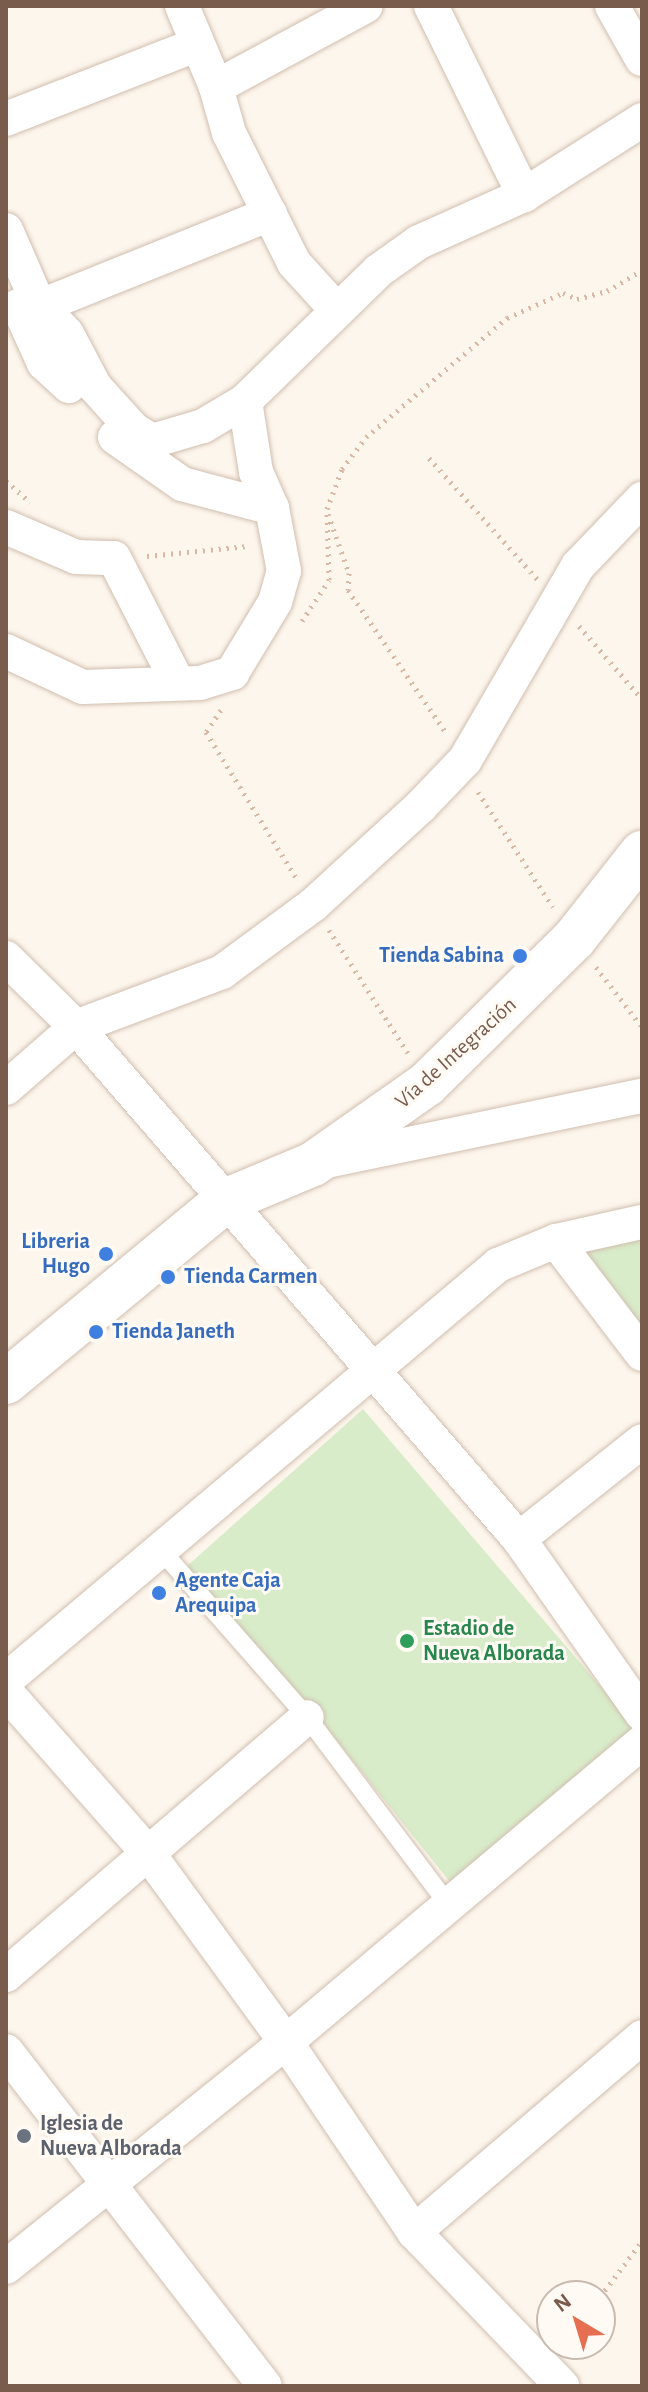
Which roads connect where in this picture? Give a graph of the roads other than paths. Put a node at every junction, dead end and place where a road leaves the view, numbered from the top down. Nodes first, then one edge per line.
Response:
1 (182, 6) edge
2 (366, 6) edge
3 (431, 6) edge
4 (612, 6) edge
5 (196, 45) junction
6 (642, 59) edge
7 (216, 87) junction
8 (6, 119) edge
9 (642, 120) edge
10 (524, 195) junction
11 (270, 214) junction
12 (6, 230) edge
13 (6, 281) edge
14 (41, 306) junction
15 (335, 308) junction
16 (69, 386) junction
17 (245, 401) junction
18 (642, 499) edge
19 (272, 508) junction
20 (6, 527) edge
21 (6, 651) edge
22 (178, 683) junction
23 (642, 853) edge
24 (6, 958) edge
25 (76, 1027) junction
26 (6, 1088) edge
27 (642, 1096) edge
28 (313, 1164) junction
29 (225, 1201) junction
30 (642, 1222) edge
31 (556, 1241) junction
32 (642, 1354) edge
33 (372, 1367) junction
34 (6, 1382) edge
35 (642, 1441) edge
36 (519, 1539) junction
37 (160, 1549) junction
38 (6, 1680) edge
39 (6, 1692) edge
40 (642, 1714) edge
41 (307, 1717) junction
42 (642, 1742) edge
43 (148, 1853) junction
44 (448, 1904) junction
45 (6, 1975) edge
46 (642, 2037) edge
47 (286, 2042) junction
48 (6, 2051) edge
49 (110, 2180) junction
50 (414, 2232) junction
51 (6, 2267) edge
52 (247, 2380) edge
53 (562, 2386) edge

1 - 5 street
2 - 7 street
3 - 10 street
4 - 6 street
5 - 7 street
5 - 8 street
7 - 11 street
9 - 10 street
10 - 15 street
11 - 14 street
11 - 15 street
12 - 14 street
13 - 16 street
14 - 16 street
14 - 17 street
15 - 17 street
16 - 19 street
17 - 19 street
18 - 25 street
19 - 22 street
20 - 22 street
21 - 22 street
23 - 28 main road, Vía de Integración
24 - 25 street
25 - 26 street
25 - 29 street
27 - 28 street
28 - 29 main road, Vía de Integración
29 - 33 street
29 - 34 main road, Vía de Integración
30 - 31 street
31 - 32 street
31 - 33 street
33 - 36 street
33 - 37 street
35 - 36 street
36 - 40 street
37 - 38 street
37 - 41 lane
39 - 43 street
41 - 43 street
41 - 44 lane
42 - 44 street
43 - 45 street
43 - 47 street
44 - 47 street
46 - 50 street
47 - 49 street
47 - 50 street
48 - 49 street
49 - 51 street
49 - 52 street
50 - 53 street

